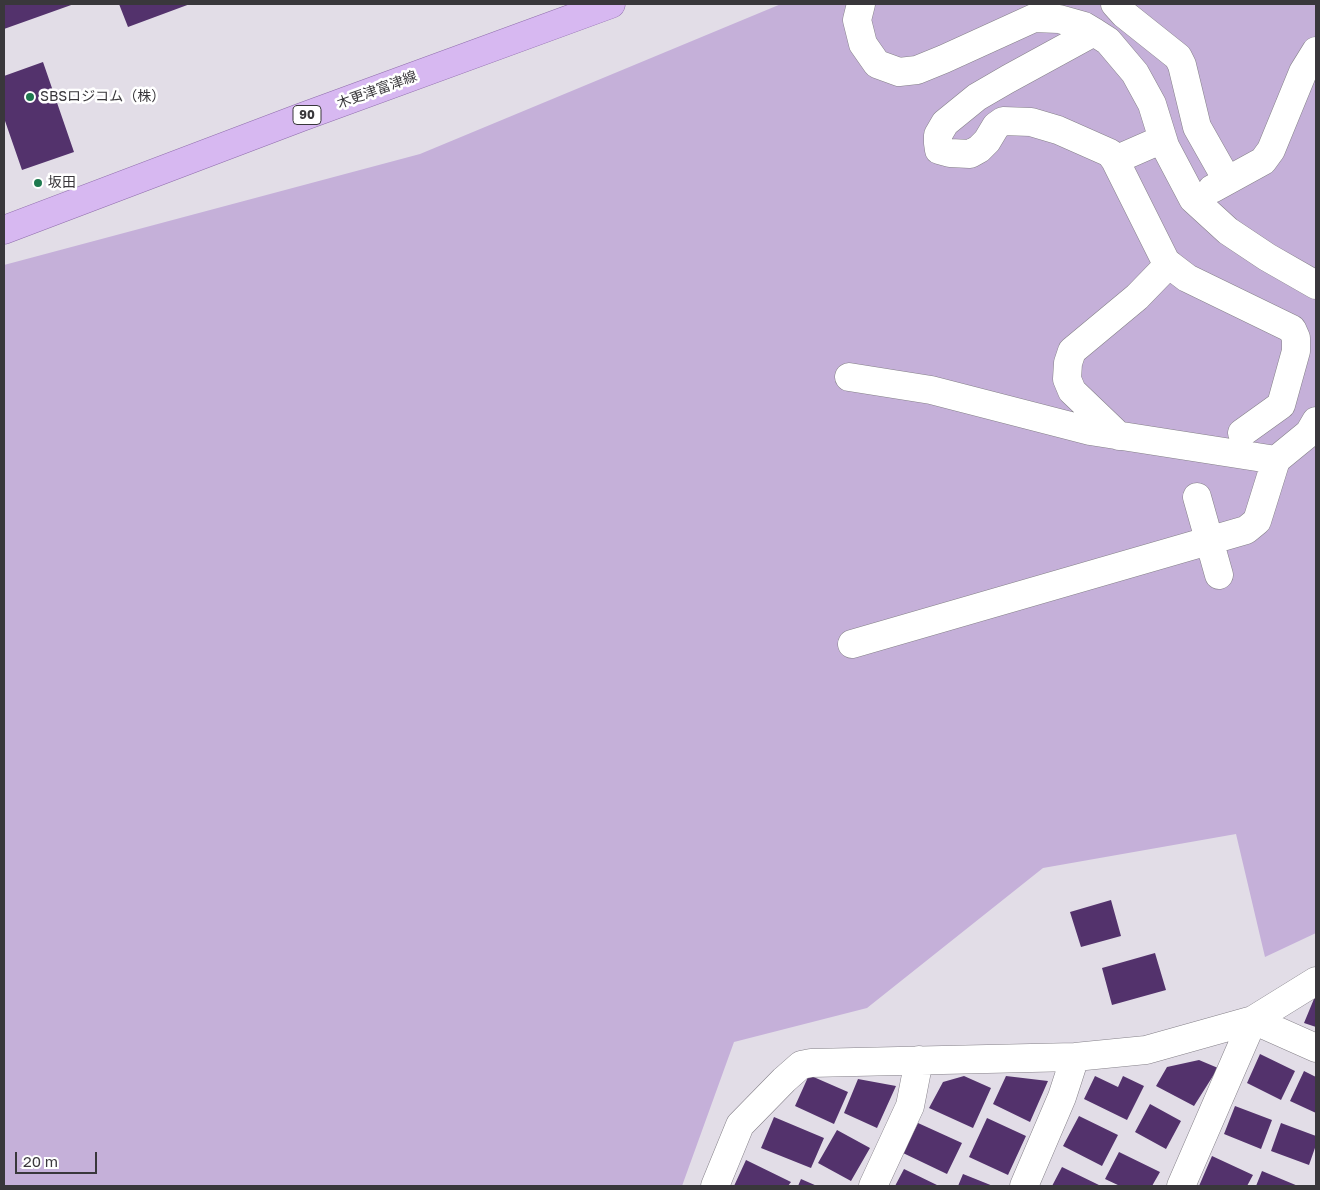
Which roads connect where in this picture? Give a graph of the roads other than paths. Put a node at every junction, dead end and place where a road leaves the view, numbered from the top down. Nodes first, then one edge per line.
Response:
1 (611, 4) edge
2 (861, 4) edge
3 (1114, 4) edge
4 (1094, 32) junction
5 (1316, 51) edge
6 (1197, 127) junction
7 (1164, 142) junction
8 (1115, 160) junction
9 (1227, 180) junction
10 (1193, 199) junction
11 (4, 230) edge
12 (1169, 264) junction
13 (1316, 285) edge
14 (849, 377) dead end
15 (1316, 421) edge
16 (1242, 433) dead end
17 (1119, 436) junction
18 (1276, 460) junction
19 (1197, 497) dead end
20 (1210, 541) junction
21 (1219, 575) dead end
22 (852, 644) dead end
23 (1316, 981) edge
24 (1253, 1020) junction
25 (1316, 1048) edge
26 (1075, 1057) junction
27 (919, 1060) junction
28 (715, 1186) edge
29 (873, 1186) edge
30 (1024, 1186) edge
31 (1181, 1186) edge

1 - 11 main road, 木更津富津線 / 90
2 - 4 street
3 - 6 street
4 - 7 street
4 - 8 street
5 - 9 street
6 - 7 street
6 - 9 street
7 - 8 street
7 - 10 street
8 - 12 street
9 - 10 street
10 - 13 street
12 - 16 street
12 - 17 street
14 - 17 street
15 - 18 street
17 - 18 street
18 - 20 street
19 - 20 street
20 - 21 street
20 - 22 street
23 - 24 street
24 - 25 street
24 - 26 street
24 - 31 street
26 - 27 street
26 - 30 street
27 - 28 street
27 - 29 street

